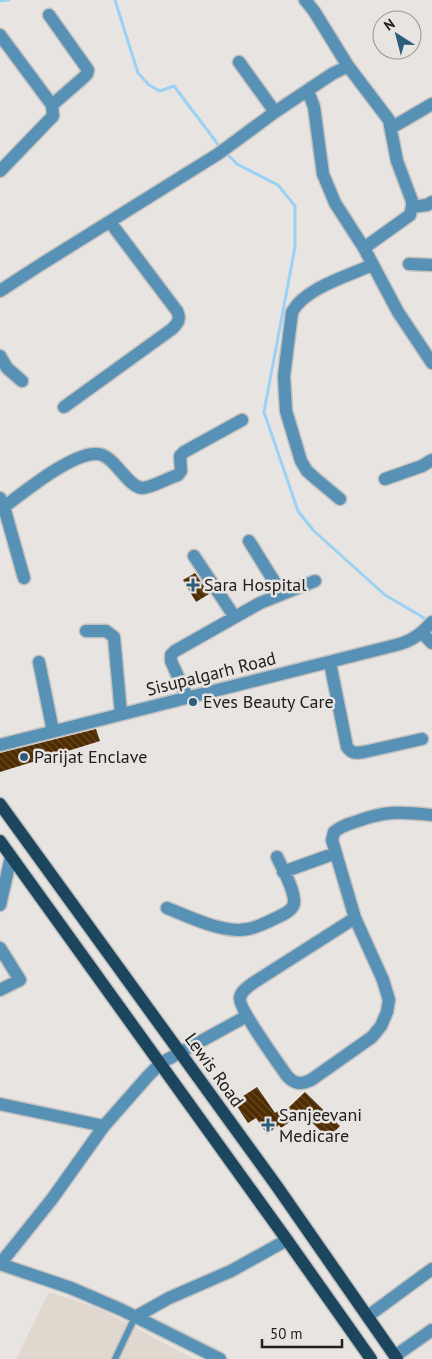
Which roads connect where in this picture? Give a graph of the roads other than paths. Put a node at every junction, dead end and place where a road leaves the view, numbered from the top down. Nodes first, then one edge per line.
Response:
1 (304, 0) edge
2 (49, 15) dead end
3 (0, 35) edge
4 (239, 62) dead end
5 (348, 66) junction
6 (308, 91) junction
7 (432, 104) edge
8 (52, 105) junction
9 (275, 112) junction
10 (391, 128) junction
11 (0, 171) edge
12 (432, 202) edge
13 (412, 207) junction
14 (110, 222) junction
15 (364, 248) junction
16 (409, 264) dead end
17 (432, 264) edge
18 (372, 265) junction
19 (1, 289) edge
20 (0, 356) edge
21 (432, 364) edge
22 (22, 381) dead end
23 (64, 406) dead end
24 (242, 420) dead end
25 (432, 460) edge
26 (385, 479) dead end
27 (340, 499) dead end
28 (2, 502) edge
29 (249, 541) dead end
30 (194, 556) dead end
31 (24, 578) dead end
32 (315, 581) dead end
33 (282, 594) junction
34 (234, 616) junction
35 (426, 628) edge
36 (86, 631) dead end
37 (432, 643) edge
38 (39, 662) dead end
39 (330, 663) junction
40 (187, 697) junction
41 (121, 714) junction
42 (53, 731) junction
43 (422, 739) dead end
44 (0, 745) edge
45 (0, 804) edge
46 (432, 815) edge
47 (0, 841) edge
48 (336, 853) junction
49 (11, 856) junction
50 (277, 857) dead end
51 (284, 872) junction
52 (0, 905) edge
53 (166, 908) dead end
54 (355, 918) junction
55 (0, 948) edge
56 (0, 990) edge
57 (247, 1016) junction
58 (180, 1053) junction
59 (161, 1063) junction
60 (0, 1104) edge
61 (104, 1126) junction
62 (287, 1240) junction
63 (0, 1264) edge
64 (432, 1269) edge
65 (368, 1316) junction
66 (135, 1317) junction
67 (432, 1330) edge
68 (396, 1358) edge
69 (115, 1359) edge
70 (220, 1359) edge
71 (371, 1359) edge

1 - 5 street
2 - 8 street
3 - 8 street
4 - 9 street
5 - 6 street
5 - 10 street
6 - 9 street
6 - 15 street
7 - 10 street
8 - 11 street
9 - 14 street
10 - 13 street
12 - 13 street
13 - 15 street
14 - 19 street
14 - 23 street
15 - 18 street
16 - 17 street
18 - 21 street
18 - 27 street
20 - 22 street
24 - 28 street
25 - 26 street
28 - 31 street
29 - 33 street
30 - 34 street
32 - 33 street
33 - 34 street
34 - 40 street
35 - 37 street
35 - 39 street, Sisupalgarh Road
36 - 41 street
38 - 42 street
39 - 40 street, Sisupalgarh Road
39 - 43 street
40 - 41 street, Sisupalgarh Road
41 - 42 street, Sisupalgarh Road
42 - 44 street, Sisupalgarh Road
45 - 58 main road, Lewis Road
46 - 48 street
47 - 49 main road
48 - 51 street
48 - 54 street
49 - 52 street
49 - 59 main road
50 - 51 street
51 - 53 street
54 - 57 street
54 - 57 street
55 - 56 street
57 - 58 street
58 - 59 street
58 - 65 main road, Lewis Road
59 - 61 street
59 - 62 main road
60 - 61 street
61 - 63 street
62 - 66 street
62 - 71 main road
63 - 66 street
64 - 65 street
65 - 68 main road, Lewis Road
66 - 69 lane
66 - 70 street
67 - 68 street

